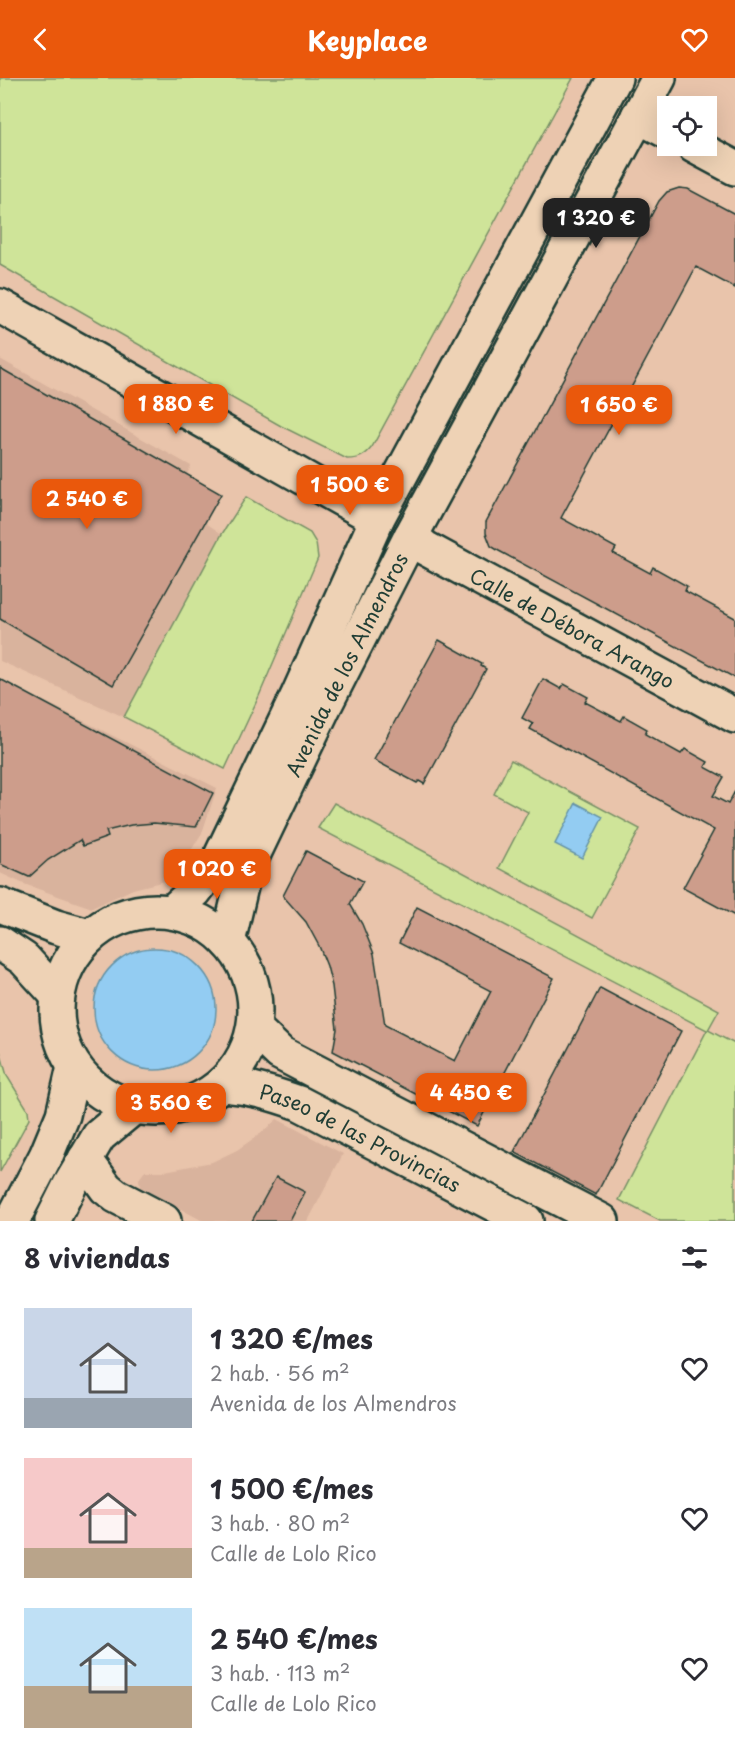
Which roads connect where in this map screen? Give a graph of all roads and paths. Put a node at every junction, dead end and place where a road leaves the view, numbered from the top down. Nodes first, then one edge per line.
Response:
1 (615, 78) edge
2 (659, 78) edge
3 (638, 116) junction
4 (657, 126) edge
5 (713, 156) edge
6 (735, 168) edge
7 (0, 306) edge
8 (376, 519) junction
9 (411, 536) junction
10 (735, 716) edge
11 (0, 905) edge
12 (173, 911) junction
13 (89, 936) junction
14 (228, 942) junction
15 (0, 943) edge
16 (57, 995) junction
17 (255, 1029) junction
18 (74, 1067) junction
19 (223, 1085) junction
20 (134, 1107) junction
21 (85, 1159) junction
22 (12, 1221) edge
23 (52, 1221) edge
24 (164, 1221) edge
25 (526, 1221) edge
26 (602, 1221) edge

1 - 8 street, Avenida de los Almendros
2 - 3 street, Avenida de los Almendros
3 - 4 street
3 - 9 street, Avenida de los Almendros
5 - 6 street
7 - 8 street
8 - 12 street, Avenida de los Almendros
9 - 10 street, Calle de Débora Arango
9 - 14 street, Avenida de los Almendros
11 - 13 street
12 - 13 street
12 - 14 street
13 - 16 street
14 - 17 street
15 - 16 street
16 - 18 street
17 - 19 street
17 - 26 street, Paseo de las Provincias
18 - 20 street
18 - 22 street
19 - 20 street
19 - 25 street, Paseo de las Provincias
20 - 21 street
21 - 23 street
21 - 24 street

